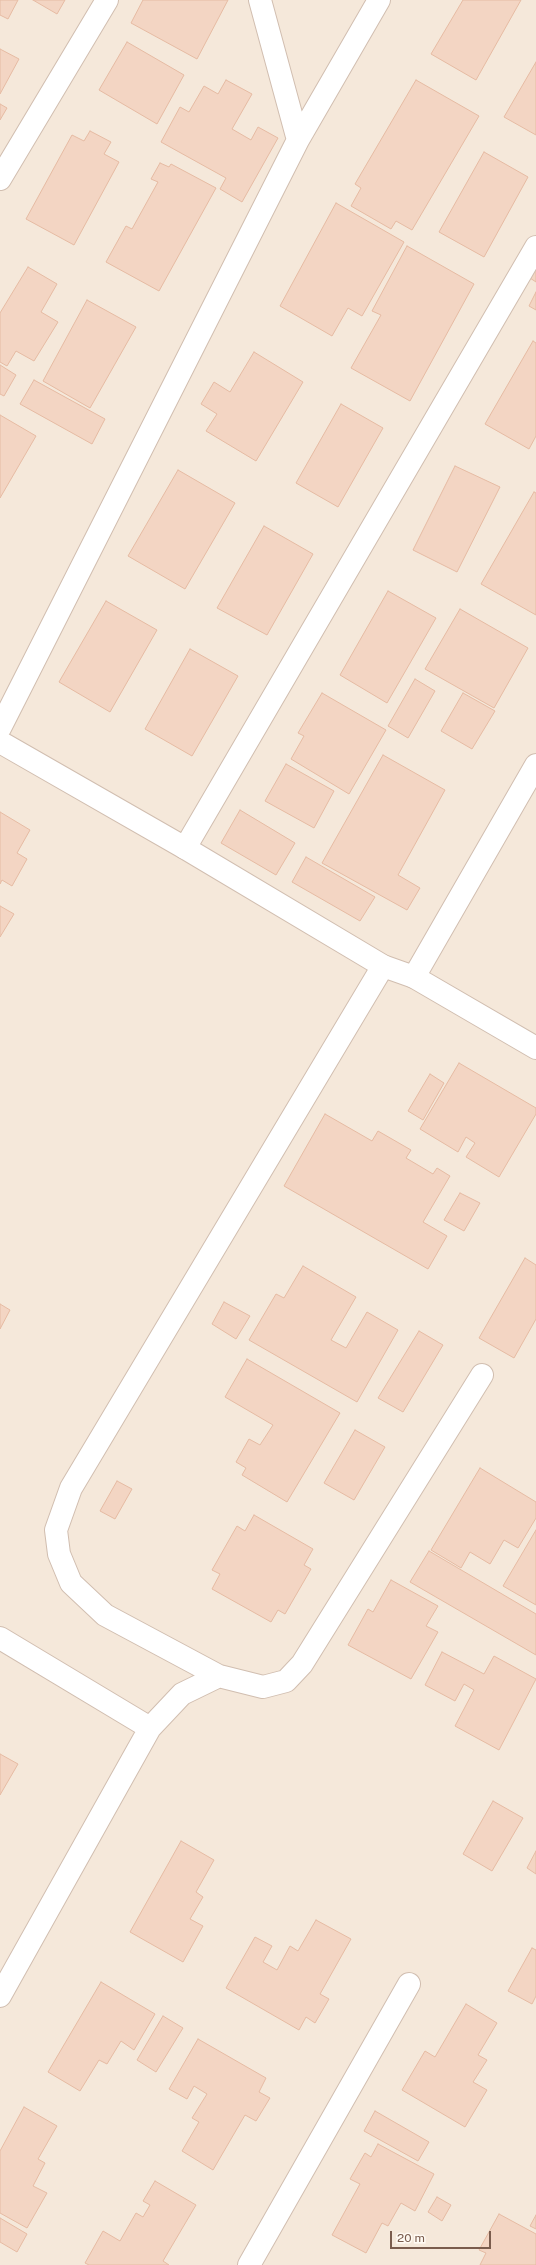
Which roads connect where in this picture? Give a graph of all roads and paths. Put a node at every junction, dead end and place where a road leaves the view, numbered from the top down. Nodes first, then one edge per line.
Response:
1 (107, 0) edge
2 (260, 0) edge
3 (379, 0) edge
4 (298, 140) junction
5 (0, 179) edge
6 (536, 247) edge
7 (0, 728) edge
8 (0, 742) edge
9 (536, 765) edge
10 (185, 848) junction
11 (383, 966) junction
12 (414, 977) junction
13 (536, 1048) edge
14 (482, 1375) dead end
15 (0, 1638) edge
16 (219, 1676) junction
17 (150, 1728) junction
18 (409, 1984) dead end
19 (0, 1996) edge
20 (249, 2265) edge

1 - 5 street
2 - 4 street
3 - 4 street
4 - 7 street
6 - 10 street
8 - 10 street
9 - 12 street
10 - 11 street
11 - 12 street
11 - 16 street
12 - 13 street
14 - 16 street
15 - 17 street
16 - 17 street
17 - 19 street
18 - 20 street

